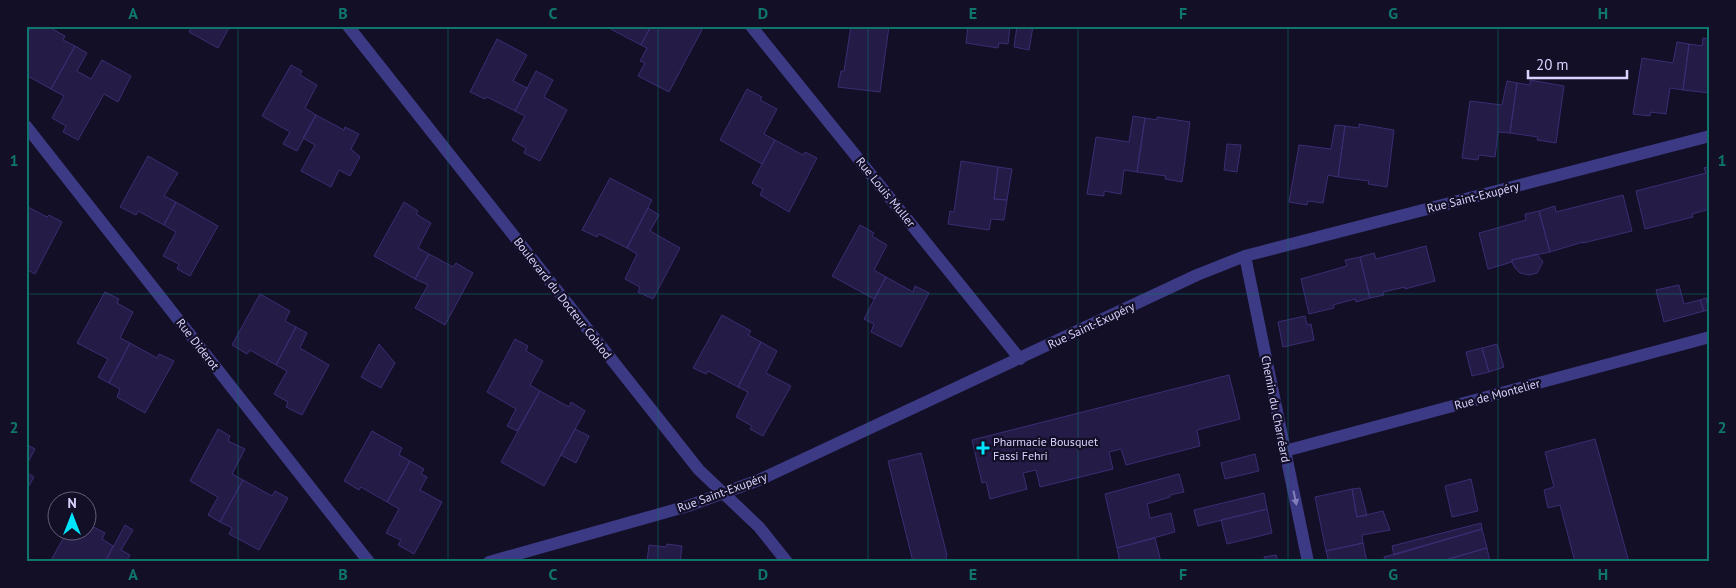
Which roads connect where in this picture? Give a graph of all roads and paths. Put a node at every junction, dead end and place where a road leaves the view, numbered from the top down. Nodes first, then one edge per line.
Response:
1 (348, 26) edge
2 (751, 26) edge
3 (26, 126) edge
4 (1710, 136) edge
5 (1245, 256) junction
6 (1710, 337) edge
7 (1020, 358) junction
8 (1285, 450) junction
9 (723, 494) junction
10 (369, 562) edge
11 (488, 562) edge
12 (787, 562) edge
13 (1308, 562) edge

1 - 9 street, Boulevard du Docteur Coblod
2 - 7 street, Rue Louis Muller
3 - 10 street, Rue Diderot
4 - 5 street, Rue Saint-Exupéry
5 - 7 street, Rue Saint-Exupéry
5 - 8 street, Chemin du Charréard
6 - 8 street, Rue de Montelier
7 - 9 street, Rue Saint-Exupéry
8 -> 13 street, Chemin du Charréard
9 - 11 street, Rue Saint-Exupéry
9 - 12 street, Boulevard du Docteur Coblod

